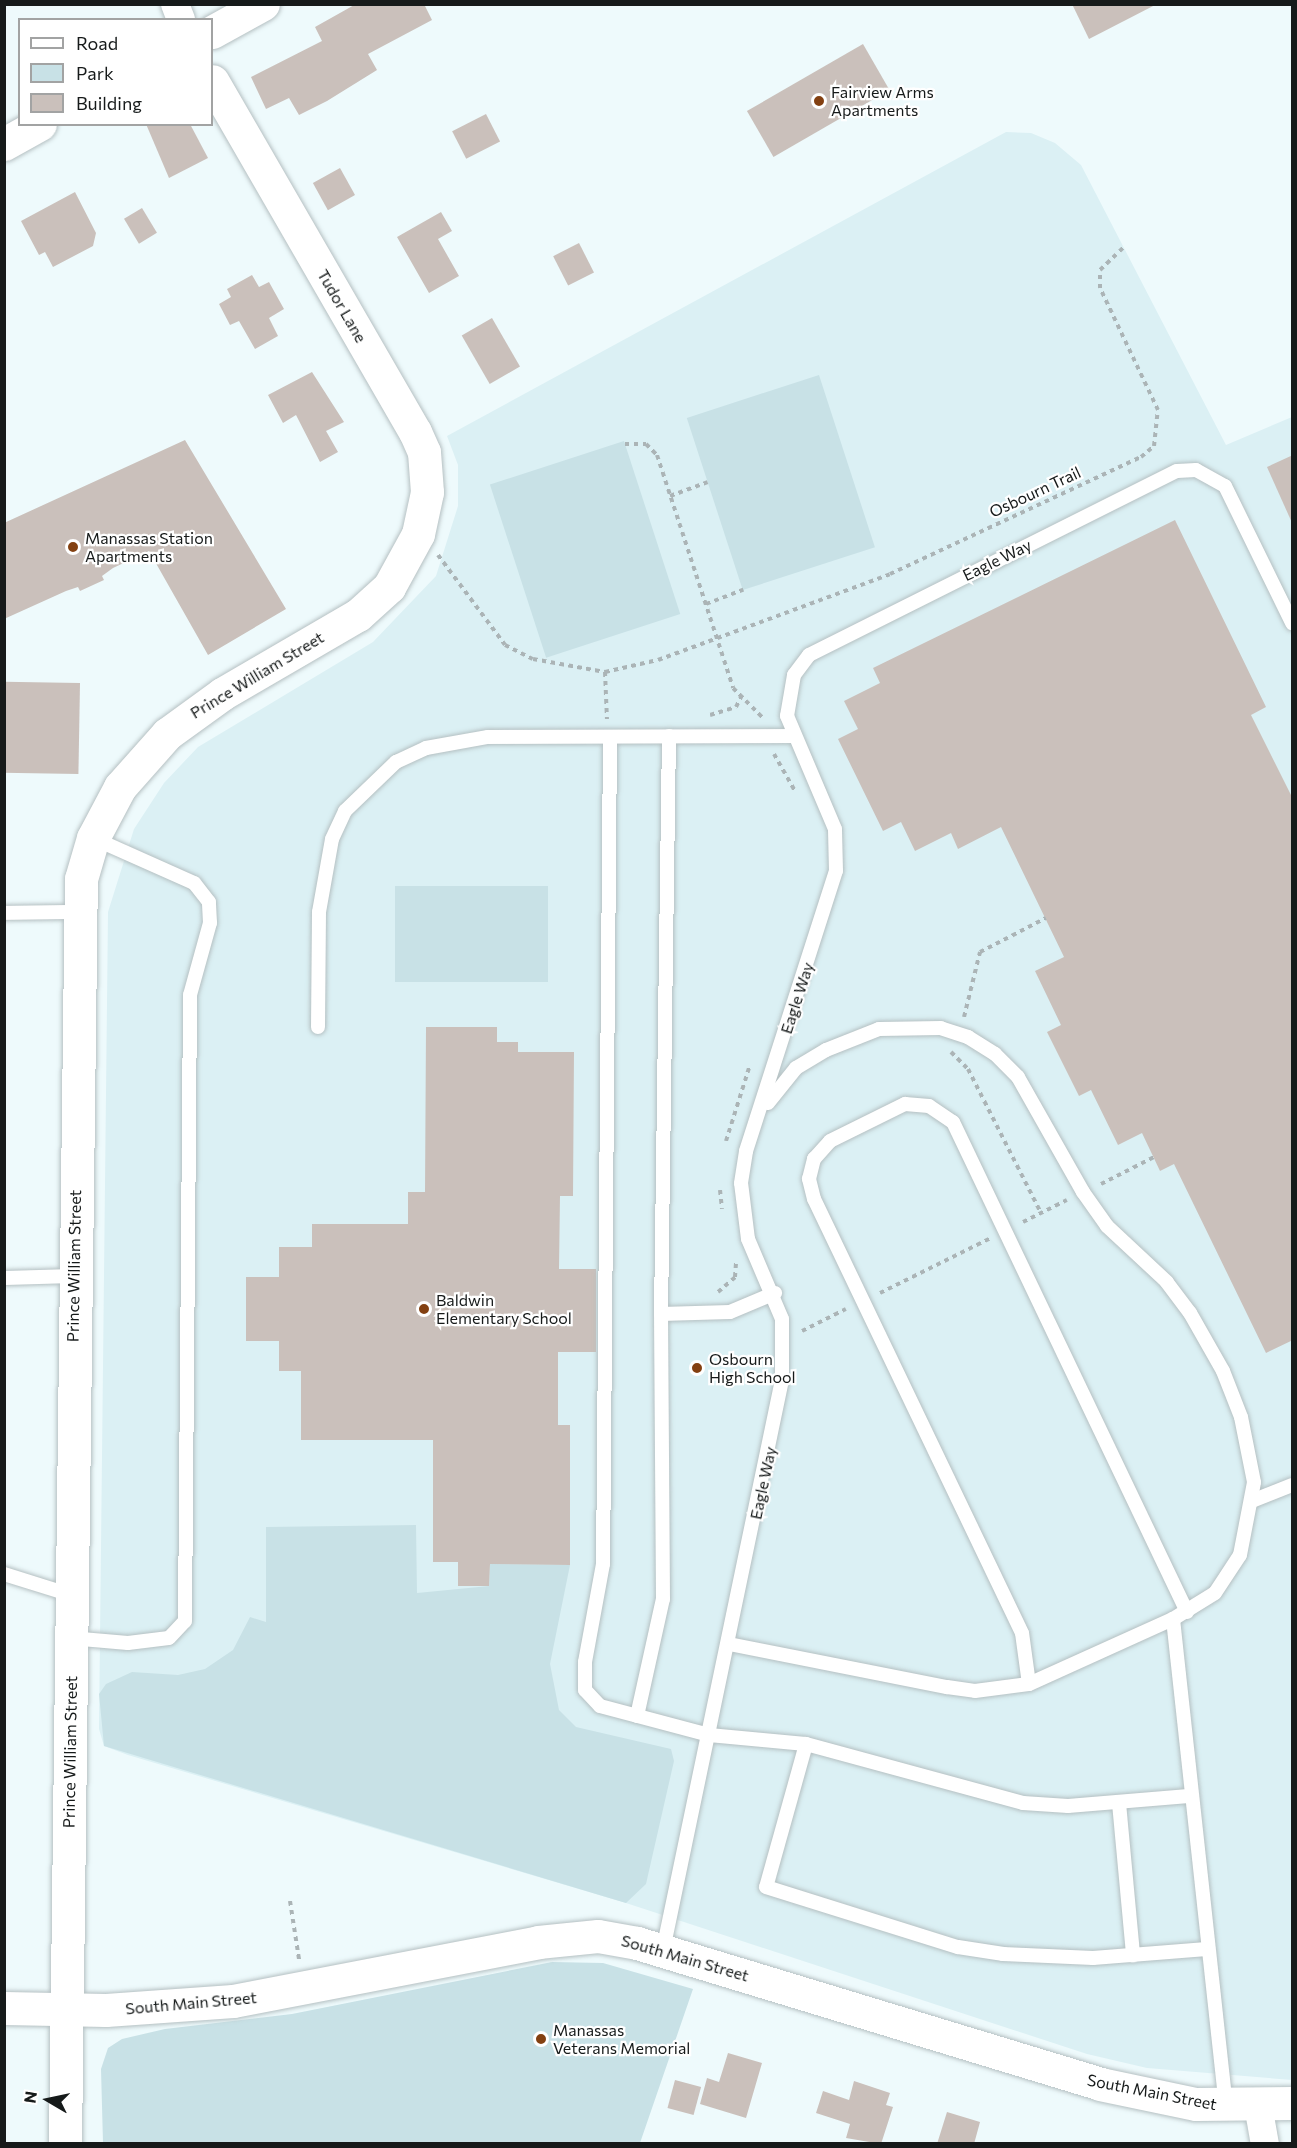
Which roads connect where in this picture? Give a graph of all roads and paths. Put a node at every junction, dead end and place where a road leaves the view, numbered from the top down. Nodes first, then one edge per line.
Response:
1 (263, 4) edge
2 (213, 31) edge
3 (213, 83) edge
4 (36, 126) edge
5 (4, 144) edge
6 (1124, 247) dead end
7 (625, 444) dead end
8 (708, 482) dead end
9 (670, 496) junction
10 (414, 542) junction
11 (743, 590) dead end
12 (706, 604) junction
13 (1293, 623) edge
14 (717, 640) junction
15 (605, 672) junction
16 (741, 697) junction
17 (760, 711) dead end
18 (703, 718) dead end
19 (616, 719) dead end
20 (610, 736) junction
21 (669, 736) junction
22 (793, 736) junction
23 (93, 838) junction
24 (78, 912) junction
25 (4, 913) edge
26 (318, 1027) dead end
27 (757, 1120) junction
28 (1154, 1157) dead end
29 (1083, 1192) junction
30 (1006, 1230) junction
31 (74, 1276) junction
32 (4, 1278) edge
33 (775, 1293) junction
34 (863, 1301) junction
35 (661, 1314) junction
36 (784, 1340) junction
37 (1293, 1485) edge
38 (1252, 1502) junction
39 (4, 1574) edge
40 (71, 1595) junction
41 (1187, 1612) junction
42 (1173, 1619) junction
43 (70, 1638) junction
44 (729, 1644) junction
45 (1029, 1684) junction
46 (637, 1716) junction
47 (709, 1735) junction
48 (806, 1744) junction
49 (1189, 1796) junction
50 (1119, 1803) junction
51 (290, 1901) dead end
52 (1207, 1949) junction
53 (663, 1950) junction
54 (298, 1955) dead end
55 (1133, 1955) junction
56 (4, 2008) edge
57 (67, 2009) junction
58 (1293, 2103) edge
59 (1242, 2106) junction
60 (65, 2144) edge
61 (1264, 2144) edge

1 - 2 street
3 - 10 street, Tudor Lane
4 - 5 street
6 - 14 path, Osbourn Trail
7 - 9 path
8 - 9 path
9 - 12 path
10 - 15 path
10 - 23 street, Prince William Street
11 - 12 path
12 - 14 path
13 - 22 lane, Eagle Way
14 - 15 path
14 - 16 path
15 - 19 path
16 - 17 path
16 - 18 path
20 - 21 lane
20 - 26 lane
20 - 46 lane
21 - 22 lane
21 - 35 lane
22 - 27 lane, Eagle Way
23 - 24 street, Prince William Street
23 - 43 lane
24 - 25 lane
24 - 31 street, Prince William Street
27 - 29 lane
27 - 33 lane, Eagle Way
28 - 29 path
29 - 30 path
29 - 38 lane
30 - 34 path
30 - 34 lane
30 - 41 lane
31 - 32 lane
31 - 40 street, Prince William Street
33 - 35 lane
33 - 36 lane, Eagle Way
34 - 36 path
34 - 45 lane
35 - 46 lane
36 - 44 lane, Eagle Way
37 - 38 lane
38 - 41 lane
39 - 40 lane
40 - 43 street, Prince William Street
41 - 42 lane
42 - 45 lane
42 - 49 lane
43 - 57 street, Prince William Street
44 - 45 lane
44 - 47 lane, Eagle Way
46 - 47 lane
47 - 48 lane
47 - 53 lane, Eagle Way
48 - 50 lane
48 - 55 lane
49 - 50 lane
49 - 52 lane
50 - 55 lane
51 - 54 path
52 - 55 lane
52 - 59 lane
53 - 57 street, South Main Street
53 - 59 street, South Main Street
56 - 57 street, South Main Street
57 - 60 street, Prince William Street
58 - 59 street, South Main Street
59 - 61 street

